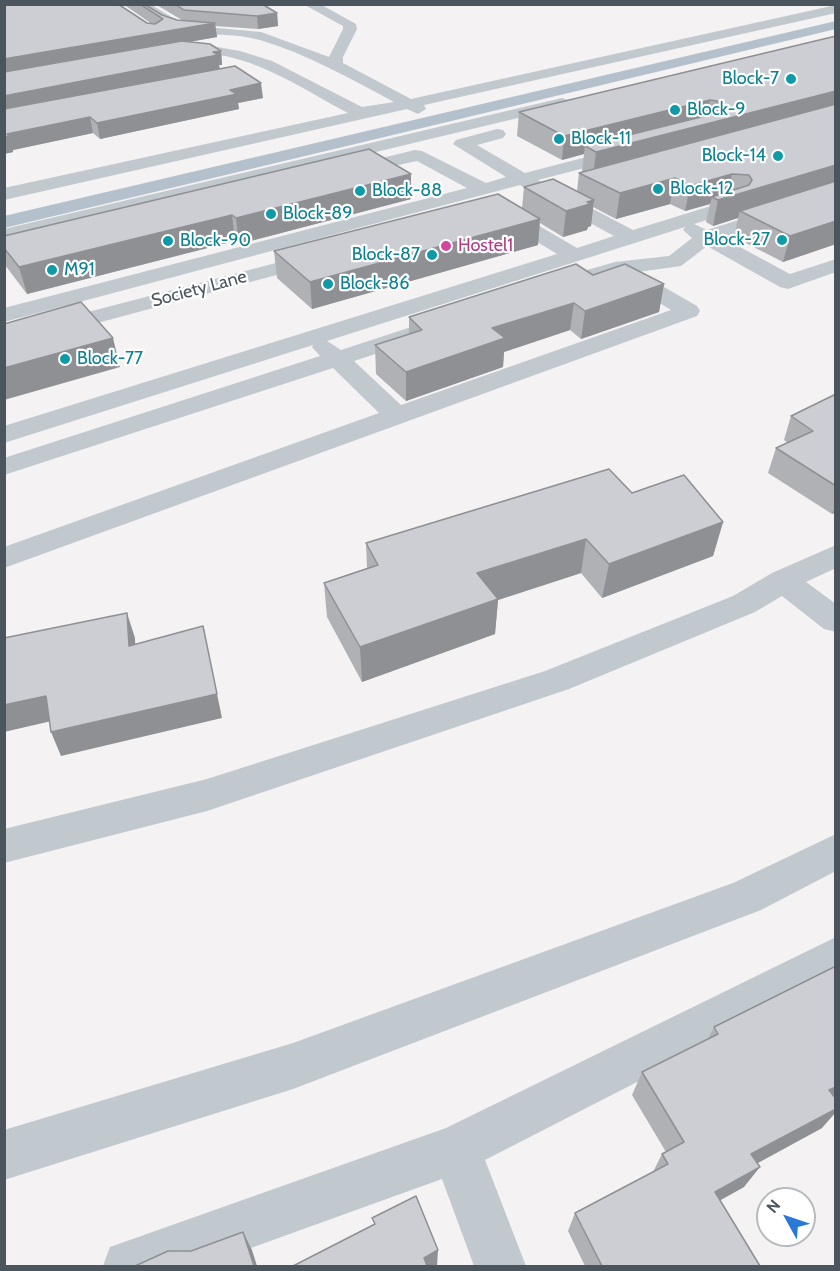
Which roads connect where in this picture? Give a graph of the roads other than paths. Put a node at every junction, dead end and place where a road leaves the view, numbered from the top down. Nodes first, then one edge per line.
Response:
1 (141, 4) edge
2 (309, 4) edge
3 (836, 9) edge
4 (836, 17) edge
5 (836, 26) edge
6 (836, 39) edge
7 (163, 45) edge
8 (336, 65) junction
9 (272, 66) junction
10 (237, 73) edge
11 (413, 111) junction
12 (370, 113) junction
13 (572, 116) edge
14 (645, 147) edge
15 (522, 179) junction
16 (484, 189) junction
17 (576, 190) edge
18 (4, 194) edge
19 (836, 195) edge
20 (553, 196) junction
21 (757, 198) edge
22 (4, 207) edge
23 (4, 222) edge
24 (678, 222) junction
25 (4, 235) edge
26 (630, 237) junction
27 (705, 237) junction
28 (4, 252) edge
29 (341, 252) edge
30 (580, 253) junction
31 (836, 265) edge
32 (615, 268) junction
33 (571, 283) edge
34 (4, 315) edge
35 (437, 326) edge
36 (314, 337) junction
37 (4, 340) edge
38 (337, 359) junction
39 (397, 416) junction
40 (4, 435) edge
41 (4, 467) edge
42 (836, 555) edge
43 (4, 558) edge
44 (783, 581) junction
45 (836, 621) edge
46 (4, 846) edge
47 (836, 851) edge
48 (836, 957) edge
49 (456, 1149) junction
50 (4, 1155) edge
51 (129, 1266) edge
52 (500, 1266) edge

1 - 8 street
2 - 8 street
3 - 11 street
4 - 11 main road
5 - 23 main road
6 - 25 street
7 - 9 street
8 - 11 street
9 - 10 street
9 - 12 street
11 - 12 street
11 - 22 main road
12 - 18 street
13 - 15 street
14 - 15 street
15 - 16 street
15 - 20 street
16 - 28 street
16 - 34 street
17 - 20 street
19 - 27 street
20 - 26 street
20 - 30 street
21 - 24 street
24 - 26 street
24 - 27 street
26 - 30 street
27 - 31 street
27 - 32 street
29 - 37 street, Society Lane
30 - 32 street
30 - 36 street
32 - 33 street
32 - 39 street
35 - 38 street
36 - 38 street
36 - 40 street
38 - 39 street
38 - 41 street
39 - 43 street
42 - 44 street
44 - 45 street
44 - 46 street
47 - 50 street
48 - 49 street
49 - 51 street
49 - 52 street

